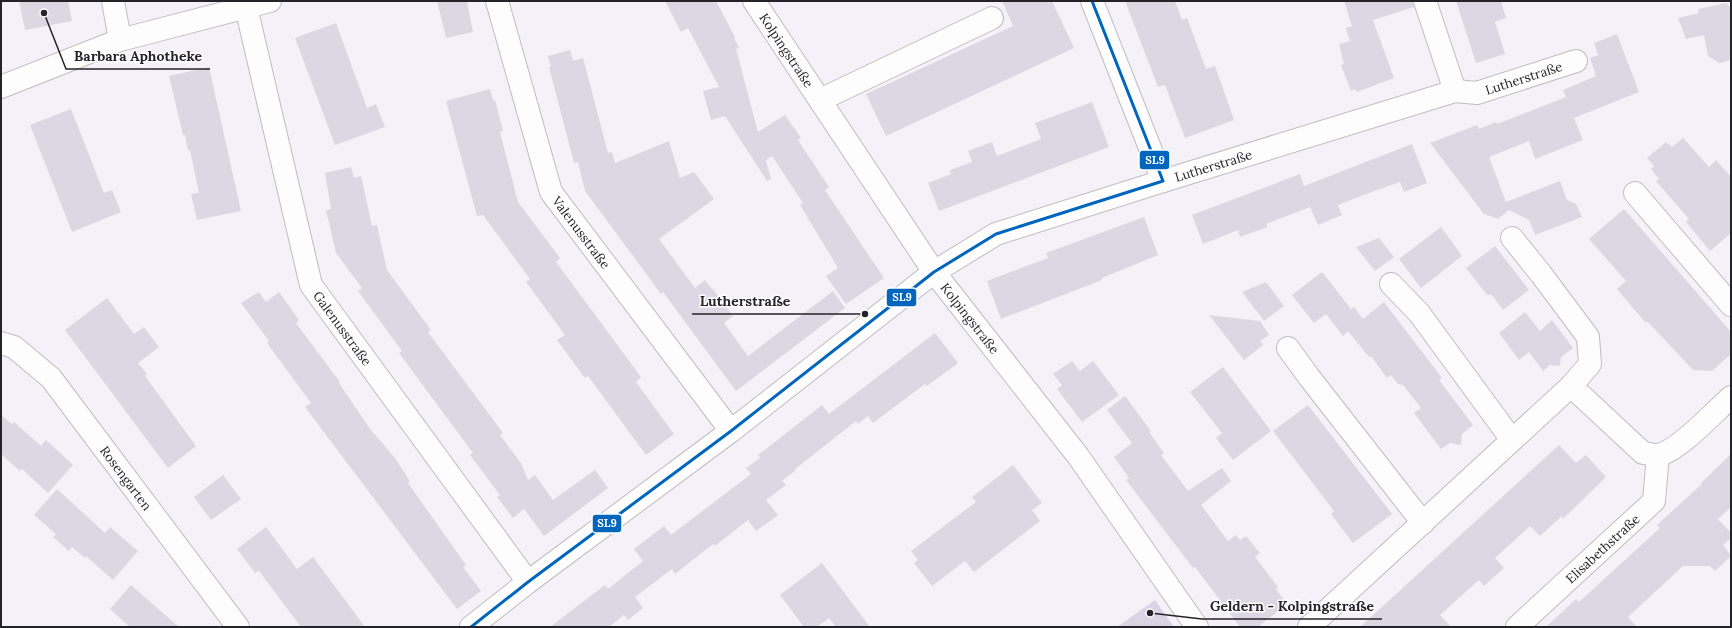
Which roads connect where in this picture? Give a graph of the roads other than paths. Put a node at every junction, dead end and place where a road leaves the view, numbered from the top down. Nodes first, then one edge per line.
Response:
1 (113, 1) edge
2 (270, 1) edge
3 (496, 1) edge
4 (754, 1) edge
5 (1092, 1) edge
6 (1425, 1) edge
7 (246, 7) junction
8 (992, 18) dead end
9 (120, 40) junction
10 (1576, 61) dead end
11 (1, 88) edge
12 (1455, 91) junction
13 (820, 100) junction
14 (1164, 181) junction
15 (1635, 193) dead end
16 (1512, 238) dead end
17 (934, 272) junction
18 (1391, 284) dead end
19 (1731, 305) edge
20 (1, 343) edge
21 (1288, 348) dead end
22 (1571, 386) junction
23 (1731, 397) edge
24 (731, 431) junction
25 (1512, 440) junction
26 (1658, 455) junction
27 (1423, 523) junction
28 (528, 582) junction
29 (238, 627) edge
30 (471, 627) edge
31 (1197, 627) edge
32 (1309, 627) edge
33 (1517, 627) edge

1 - 9 street
2 - 7 street
3 - 24 street, Valenusstraße
4 - 13 street, Kolpingstraße
5 - 14 street
6 - 12 street
7 - 9 street
7 - 28 street, Galenusstraße
8 - 13 street
9 - 11 street
10 - 12 street, Lutherstraße
12 - 14 street, Lutherstraße
13 - 17 street, Kolpingstraße
14 - 17 street, Lutherstraße
15 - 19 street
16 - 22 street
17 - 24 street, Lutherstraße
17 - 31 street, Kolpingstraße
18 - 25 street
20 - 29 street, Rosengarten
21 - 27 street
22 - 25 street
22 - 26 street
23 - 26 street
24 - 28 street, Lutherstraße
25 - 27 street
26 - 33 street, Elisabethstraße
27 - 32 street
28 - 30 street, Lutherstraße

